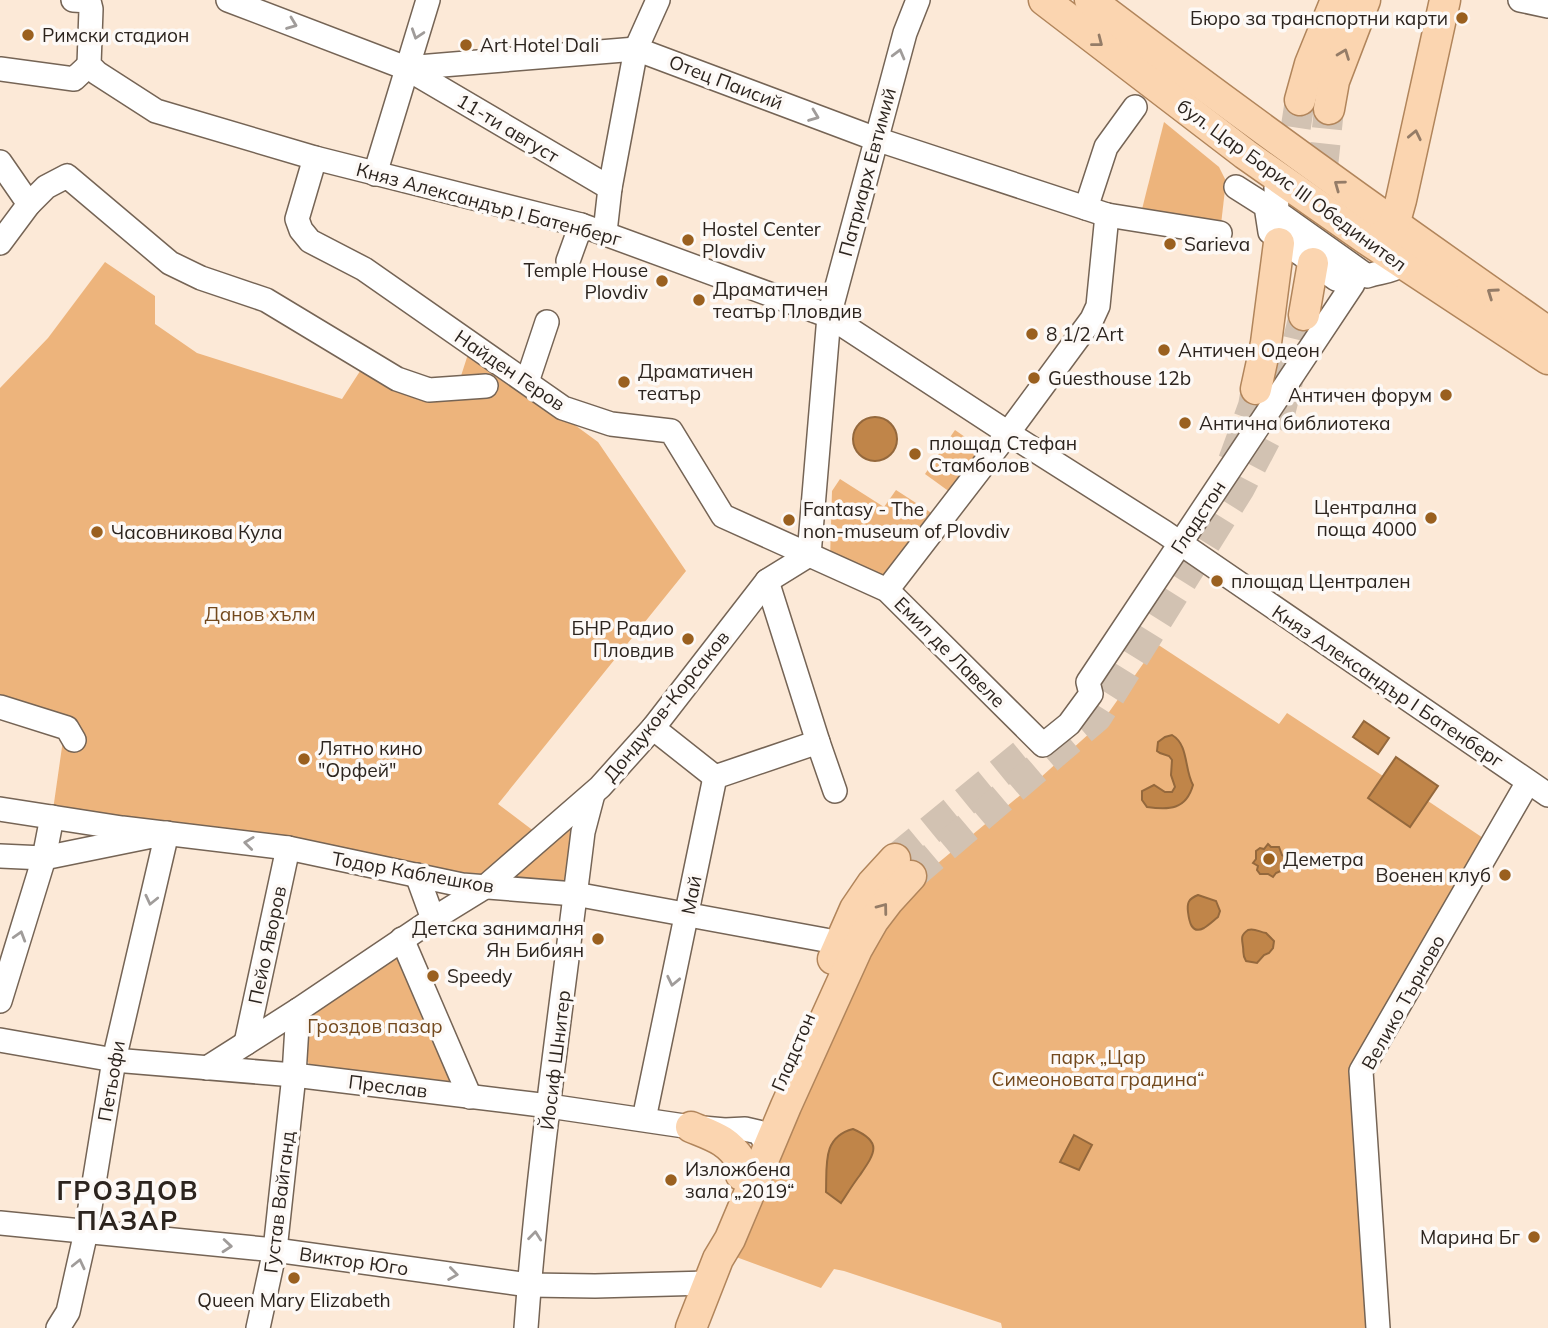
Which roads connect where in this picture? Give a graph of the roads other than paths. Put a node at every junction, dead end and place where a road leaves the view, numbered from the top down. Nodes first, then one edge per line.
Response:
1 (73, 0) edge
2 (228, 0) edge
3 (428, 0) edge
4 (658, 0) edge
5 (918, 0) edge
6 (1044, 0) edge
7 (1090, 0) edge
8 (1336, 0) edge
9 (1365, 0) edge
10 (1445, 0) edge
11 (1520, 0) edge
12 (253, 4) edge
13 (1548, 6) edge
14 (636, 49) junction
15 (89, 65) junction
16 (406, 68) junction
17 (0, 69) edge
18 (1300, 100) tunnel mouth
19 (1135, 107) dead end
20 (1329, 108) tunnel mouth
21 (876, 139) junction
22 (315, 158) junction
23 (0, 162) edge
24 (375, 174) junction
25 (1275, 175) junction
26 (1236, 187) dead end
27 (610, 188) junction
28 (29, 204) junction
29 (1096, 212) junction
30 (581, 225) junction
31 (1394, 225) junction
32 (604, 232) junction
33 (1220, 233) dead end
34 (1366, 239) junction
35 (0, 243) edge
36 (1279, 243) dead end
37 (568, 261) dead end
38 (1313, 263) tunnel mouth
39 (1403, 264) junction
40 (1353, 284) joint
41 (1304, 315) tunnel mouth
42 (829, 316) junction
43 (547, 322) dead end
44 (1548, 331) edge
45 (1548, 359) edge
46 (527, 382) junction
47 (486, 386) dead end
48 (1256, 388) tunnel mouth
49 (1008, 433) junction
50 (1180, 544) junction
51 (809, 555) junction
52 (766, 581) junction
53 (887, 590) junction
54 (0, 707) edge
55 (653, 728) junction
56 (74, 740) dead end
57 (818, 743) junction
58 (1043, 745) joint
59 (715, 777) junction
60 (1528, 782) junction
61 (835, 791) dead end
62 (593, 794) junction
63 (1548, 795) edge
64 (0, 809) edge
65 (52, 817) junction
66 (167, 833) junction
67 (289, 848) junction
68 (0, 856) edge
69 (44, 858) junction
70 (903, 868) tunnel mouth
71 (417, 876) junction
72 (485, 887) junction
73 (575, 894) junction
74 (687, 914) junction
75 (433, 919) junction
76 (402, 939) junction
77 (825, 940) dead end
78 (0, 1001) edge
79 (298, 1010) junction
80 (0, 1040) edge
81 (246, 1043) junction
82 (114, 1060) junction
83 (207, 1068) junction
84 (294, 1075) junction
85 (470, 1097) junction
86 (549, 1106) junction
87 (644, 1119) junction
88 (691, 1127) junction
89 (764, 1139) junction
90 (741, 1175) junction
91 (0, 1223) edge
92 (86, 1232) junction
93 (275, 1250) junction
94 (713, 1271) junction
95 (529, 1285) junction
96 (58, 1328) edge
97 (258, 1328) edge
98 (526, 1328) edge
99 (691, 1328) edge
100 (1378, 1328) edge

1 - 15 street
2 - 12 street, Отец Паисий
3 -> 16 street
4 - 14 street
21 -> 5 street, Патриарх Евтимий
6 -> 25 main road, бул. Цар Борис III Обединител
31 -> 7 main road, бул. Цар Борис III Обединител
8 - 18 main road
20 -> 9 main road
31 -> 10 main road
11 - 13 street
12 -> 16 street, Отец Паисий
14 - 16 street, Отец Паисий
14 -> 21 street, Отец Паисий
14 - 27 street
15 - 17 street
15 - 22 street, Княз Александър I Батенберг
16 - 24 street
16 - 27 street, 11-ти август
19 - 29 street
21 - 29 street, Отец Паисий
21 - 42 street, Патриарх Евтимий
22 - 24 street, Княз Александър I Батенберг
22 - 46 street, Найден Геров
23 - 28 street
24 - 30 street, Княз Александър I Батенберг
25 - 34 main road, бул. Цар Борис III Обединител
25 - 39 street
26 - 40 street, бул. Цар Борис III Обединител
27 - 32 street
28 - 35 street
28 - 47 street
29 - 33 street, Отец Паисий
29 - 49 street
30 - 32 street, Княз Александър I Батенберг
30 - 37 street
31 - 34 main road
44 -> 31 main road, бул. Цар Борис III Обединител
32 - 42 street, Княз Александър I Батенберг
34 - 39 main road, бул. Цар Борис III Обединител
36 - 48 main road
38 - 41 main road
39 - 45 main road, бул. Цар Борис III Обединител
40 - 50 street, Гладстон
42 - 49 street, Княз Александър I Батенберг
42 - 51 street, Патриарх Евтимий
43 - 46 street
46 - 51 street, Найден Геров
49 - 50 street, Княз Александър I Батенберг
49 - 53 street
50 - 58 street, Гладстон
50 - 60 street, Княз Александър I Батенберг
51 - 52 street, Дондуков-Корсаков
51 - 53 street, Емил де Лавеле
52 - 55 street, Дондуков-Корсаков
52 - 57 street
53 - 58 street, Емил де Лавеле
54 - 56 street
55 - 59 street
55 - 62 street, Дондуков-Корсаков
57 - 59 street
57 - 61 street
59 - 74 street, Май
60 - 63 street, Княз Александър I Батенберг
60 - 100 street, Велико Търново
62 - 72 street, Дондуков-Корсаков
62 - 73 street, Йосиф Шнитер
64 - 65 street, Тодор Каблешков
65 - 66 street, Тодор Каблешков
65 - 69 street
67 -> 66 street, Тодор Каблешков
66 - 69 street
66 -> 82 street, Петьофи
67 - 71 street, Тодор Каблешков
67 - 81 street, Пейо Яворов
68 - 69 street
78 -> 69 street
70 - 89 main road, Гладстон
71 - 72 street, Тодор Каблешков
71 - 75 street
72 - 73 street, Тодор Каблешков
72 - 75 street, Дондуков-Корсаков
73 - 74 street, Тодор Каблешков
73 - 86 street, Йосиф Шнитер
74 - 77 street, Тодор Каблешков
74 -> 87 street, Май
75 - 76 street, Дондуков-Корсаков
76 - 79 street, Дондуков-Корсаков
76 - 85 street
79 - 81 street, Дондуков-Корсаков
79 - 84 street, Густав Вайганд
80 - 82 street, Преслав
81 - 83 street, Дондуков-Корсаков
82 - 83 street, Преслав
82 - 92 street, Петьофи
83 - 84 street, Преслав
84 - 85 street, Преслав
84 - 93 street, Густав Вайганд
85 - 86 street, Преслав
86 - 87 street, Преслав
95 -> 86 street, Йосиф Шнитер
87 - 88 street, Преслав
88 - 89 street, Преслав
88 - 90 main road
89 - 90 main road, Гладстон
89 - 94 main road, Гладстон
90 - 94 main road, Гладстон
91 - 92 street, Виктор Юго
92 -> 93 street, Виктор Юго
96 -> 92 street, Петьофи
93 -> 95 street, Виктор Юго
93 - 97 street, Густав Вайганд
94 - 95 street, Виктор Юго
94 - 99 main road, Гладстон
95 - 98 street, Йосиф Шнитер

